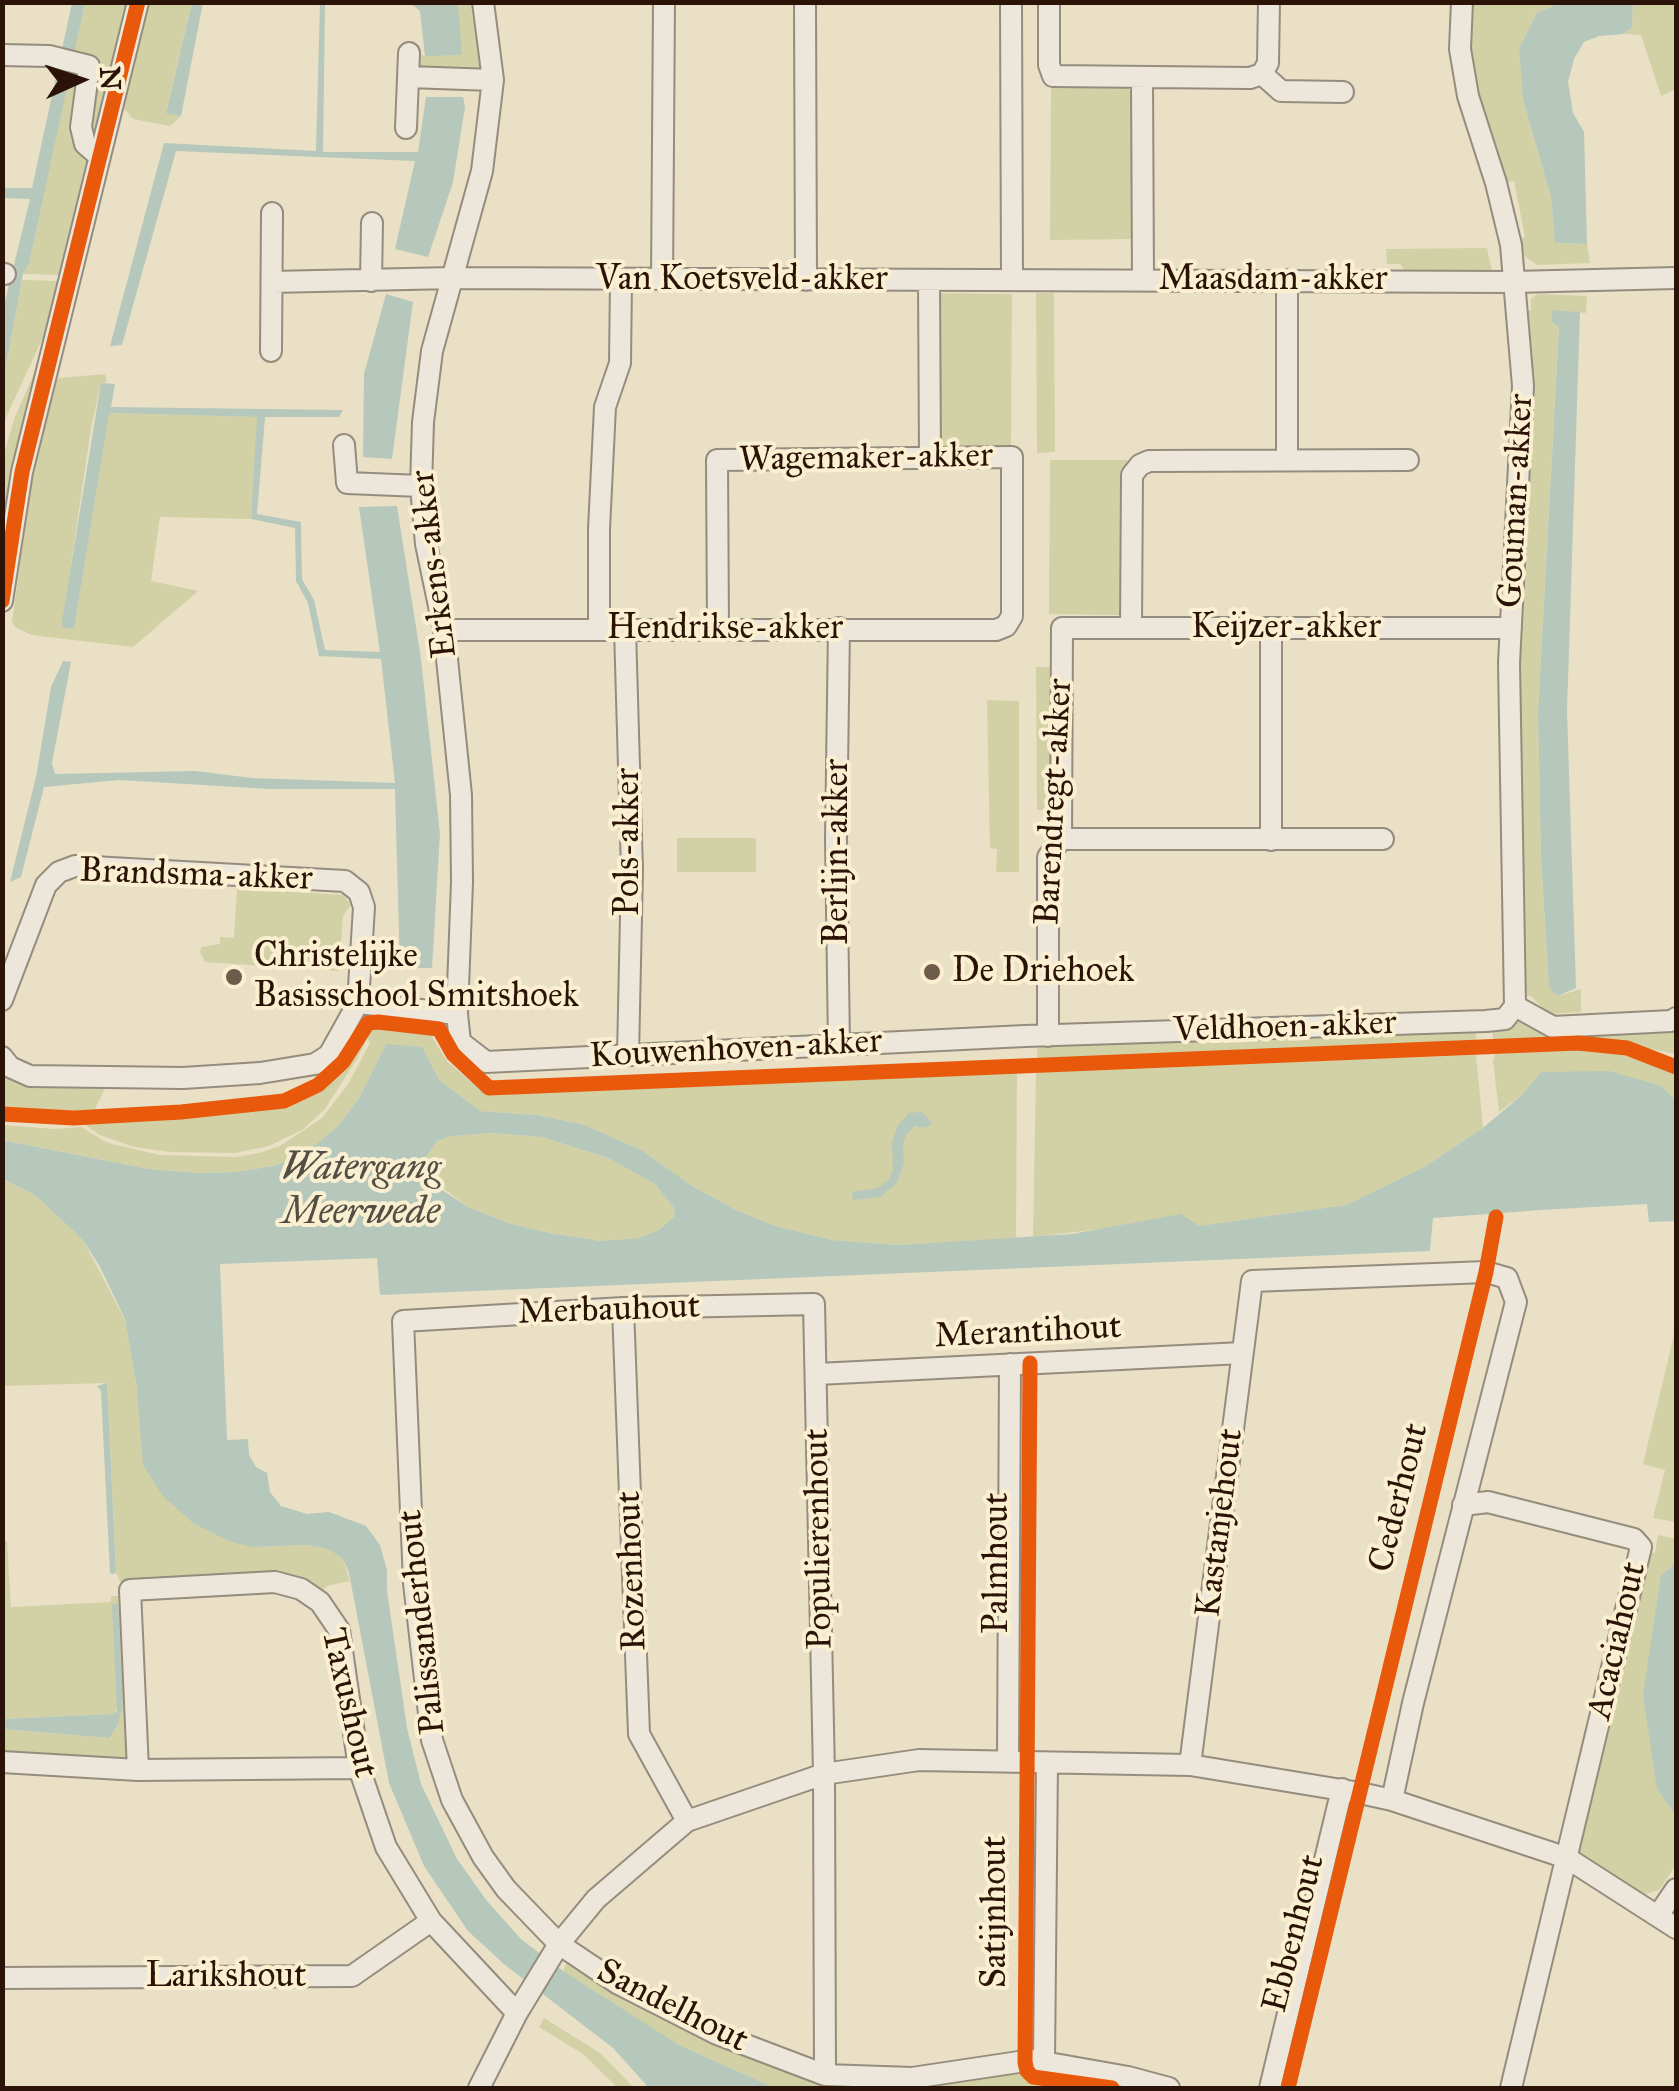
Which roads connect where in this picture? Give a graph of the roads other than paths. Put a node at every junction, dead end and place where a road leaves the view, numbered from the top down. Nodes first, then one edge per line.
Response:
1 (138, 2) edge
2 (483, 2) edge
3 (664, 2) edge
4 (805, 2) edge
5 (1011, 2) edge
6 (1049, 2) edge
7 (1269, 2) edge
8 (1462, 2) edge
9 (409, 53) dead end
10 (2, 55) edge
11 (1262, 74) junction
12 (408, 76) junction
13 (1142, 77) junction
14 (493, 80) junction
15 (1342, 92) dead end
16 (406, 128) dead end
17 (100, 157) junction
18 (272, 213) dead end
19 (372, 223) dead end
20 (452, 278) junction
21 (1676, 278) edge
22 (371, 280) junction
23 (621, 280) junction
24 (662, 280) junction
25 (806, 280) junction
26 (1022, 280) junction
27 (1143, 280) junction
28 (1287, 280) junction
29 (929, 281) junction
30 (272, 282) junction
31 (1514, 282) junction
32 (271, 351) dead end
33 (344, 444) dead end
34 (930, 458) junction
35 (1286, 460) junction
36 (1408, 460) dead end
37 (421, 486) junction
38 (2, 600) edge
39 (1006, 626) joint
40 (718, 628) junction
41 (839, 628) junction
42 (1062, 628) joint
43 (1131, 628) junction
44 (1511, 628) junction
45 (625, 629) junction
46 (1271, 629) junction
47 (444, 630) junction
48 (599, 630) junction
49 (1383, 839) dead end
50 (1060, 840) junction
51 (1271, 840) junction
52 (2, 1000) edge
53 (358, 1004) junction
54 (1515, 1006) junction
55 (457, 1014) junction
56 (1676, 1018) edge
57 (1048, 1036) junction
58 (840, 1045) junction
59 (628, 1055) junction
60 (2, 1058) edge
61 (1486, 1272) joint
62 (814, 1304) joint
63 (624, 1308) junction
64 (403, 1321) joint
65 (1242, 1353) junction
66 (1010, 1364) junction
67 (817, 1374) junction
68 (1463, 1505) junction
69 (1008, 1761) junction
70 (2, 1762) edge
71 (1046, 1763) junction
72 (1190, 1765) junction
73 (359, 1768) junction
74 (138, 1770) junction
75 (824, 1774) junction
76 (1342, 1790) junction
77 (1392, 1800) junction
78 (687, 1821) junction
79 (1567, 1858) junction
80 (1676, 1889) edge
81 (1659, 1914) junction
82 (431, 1921) junction
83 (1676, 1928) edge
84 (554, 1952) junction
85 (2, 1978) edge
86 (516, 2013) junction
87 (1044, 2062) junction
88 (824, 2074) junction
89 (478, 2088) edge
90 (1170, 2088) edge
91 (1270, 2088) edge
92 (1511, 2088) edge

1 - 17 street
2 - 14 street, Erkens-akker
3 - 24 street
4 - 25 street
5 - 26 street
6 - 13 street
7 - 11 street
8 - 31 street, Gouman-akker
9 - 12 street
10 - 17 street
11 - 13 street
11 - 15 street
12 - 14 street
12 - 16 street
13 - 27 street
14 - 20 street, Erkens-akker
17 - 38 street
18 - 30 street
19 - 22 street
20 - 22 street, Van Koetsveld-akker
20 - 23 street, Van Koetsveld-akker
20 - 37 street, Erkens-akker
21 - 31 street, Maasdam-akker
22 - 30 street, Van Koetsveld-akker
23 - 24 street, Van Koetsveld-akker
23 - 48 street
24 - 25 street, Van Koetsveld-akker
25 - 29 street, Van Koetsveld-akker
26 - 27 street, Maasdam-akker
26 - 29 street, Van Koetsveld-akker
27 - 28 street, Maasdam-akker
28 - 31 street, Maasdam-akker
28 - 35 street
29 - 34 street
30 - 32 street
31 - 44 street, Gouman-akker
33 - 37 street
34 - 39 street, Wagemaker-akker
34 - 40 street, Wagemaker-akker
35 - 36 street
35 - 43 street
37 - 47 street, Erkens-akker
39 - 41 street, Hendrikse-akker
40 - 41 street, Hendrikse-akker
40 - 45 street, Hendrikse-akker
41 - 58 street, Berlijn-akker
42 - 43 street, Keijzer-akker
42 - 50 street, Barendregt-akker
43 - 46 street, Keijzer-akker
44 - 46 street, Keijzer-akker
44 - 54 street, Gouman-akker
45 - 48 street, Hendrikse-akker
45 - 59 street, Pols-akker
46 - 51 street
47 - 48 street, Hendrikse-akker
47 - 55 street, Erkens-akker
49 - 51 street
50 - 51 street
50 - 57 street, Barendregt-akker
52 - 53 street, Brandsma-akker
53 - 55 street
53 - 60 street, Brandsma-akker
54 - 56 street
54 - 57 street, Veldhoen-akker
55 - 59 street, Kouwenhoven-akker
57 - 58 street, Kouwenhoven-akker
58 - 59 street, Kouwenhoven-akker
61 - 65 street, Kastanjehout
61 - 68 street, Cederhout
62 - 63 street, Merbauhout
62 - 67 street, Populierenhout
63 - 64 street, Merbauhout
63 - 78 street, Rozenhout
64 - 84 street, Palissanderhout
65 - 66 street, Merantihout
65 - 72 street, Kastanjehout
66 - 67 street, Merantihout
66 - 69 street, Palmhout
67 - 75 street, Populierenhout
68 - 77 street, Cederhout
68 - 79 street, Acaciahout
69 - 71 street
69 - 75 street
70 - 74 street
71 - 72 street
71 - 87 street, Satijnhout
72 - 76 street
73 - 74 street
73 - 74 street, Taxushout
73 - 82 street, Taxushout
75 - 78 street
75 - 88 street, Populierenhout
76 - 77 street
76 - 91 street, Ebbenhout
77 - 79 street
78 - 84 street
79 - 81 street
79 - 92 street
80 - 81 street
81 - 83 street
82 - 85 street, Larikshout
82 - 86 street, Taxushout
84 - 86 street
84 - 88 street, Sandelhout
86 - 89 street
87 - 88 street, Sandelhout
87 - 90 street, Sandelhout

